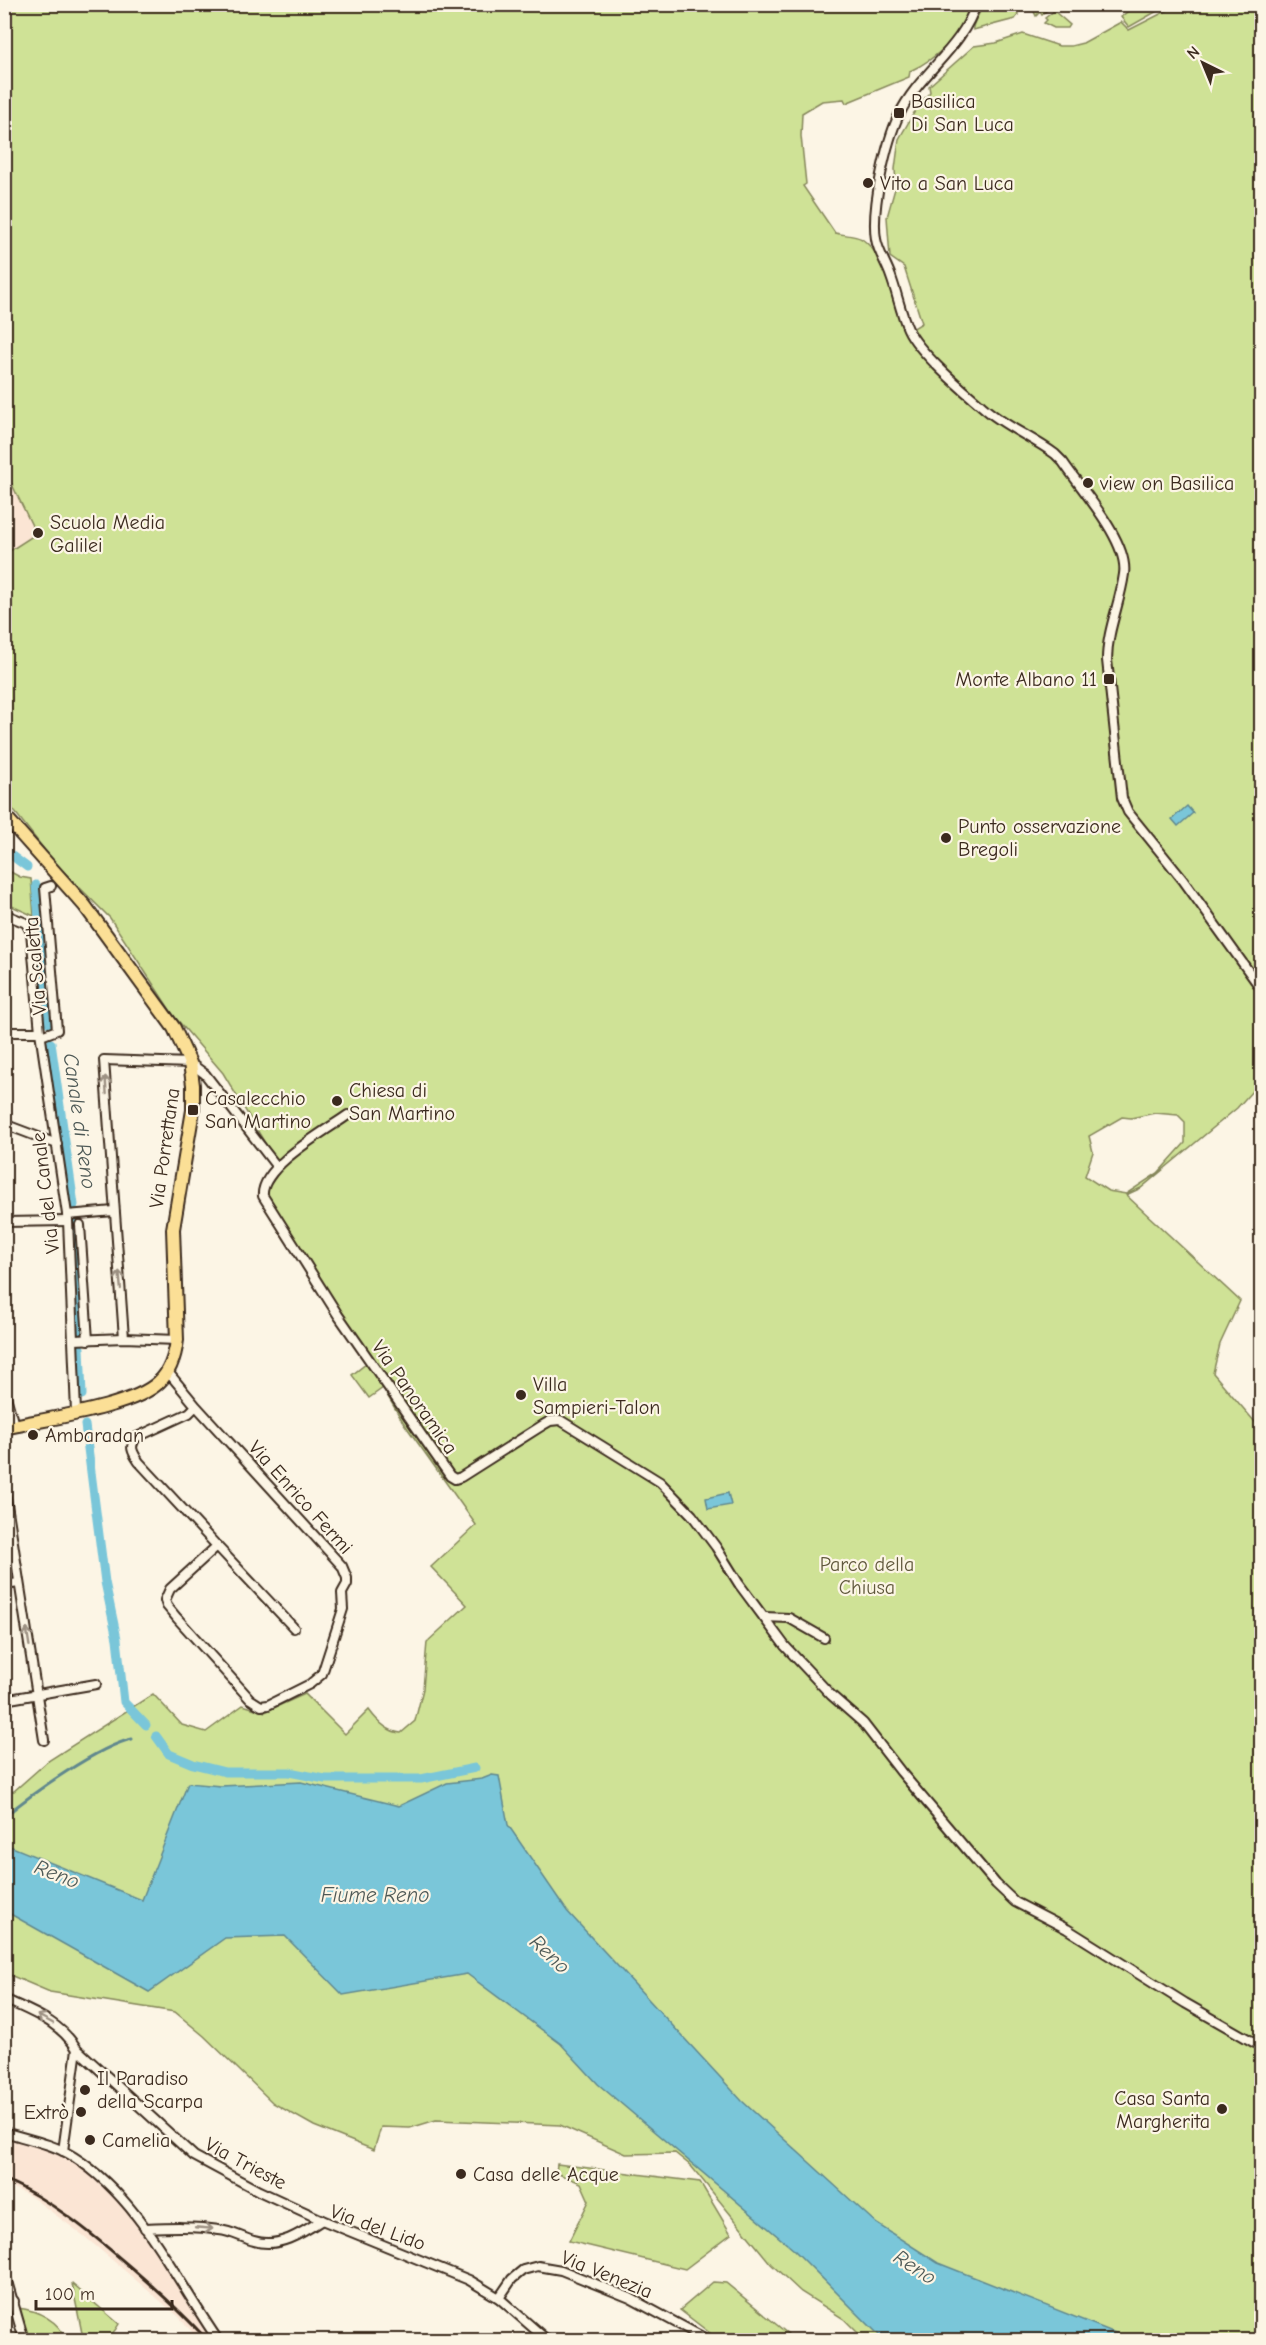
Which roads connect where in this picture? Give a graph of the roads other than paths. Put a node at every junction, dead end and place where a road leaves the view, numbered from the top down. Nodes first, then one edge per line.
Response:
1 (976, 4) edge
2 (4, 815) edge
3 (51, 886) dead end
4 (4, 914) edge
5 (1262, 990) edge
6 (4, 1032) edge
7 (40, 1034) junction
8 (190, 1063) junction
9 (348, 1115) dead end
10 (4, 1124) edge
11 (57, 1144) junction
12 (277, 1167) junction
13 (114, 1211) junction
14 (68, 1218) junction
15 (4, 1222) edge
16 (80, 1225) dead end
17 (124, 1338) junction
18 (74, 1340) junction
19 (88, 1340) junction
20 (177, 1340) junction
21 (168, 1372) junction
22 (4, 1389) edge
23 (196, 1406) junction
24 (76, 1412) junction
25 (9, 1426) edge
26 (4, 1485) edge
27 (217, 1546) junction
28 (19, 1583) junction
29 (4, 1585) edge
30 (764, 1617) junction
31 (294, 1628) dead end
32 (824, 1638) dead end
33 (96, 1684) dead end
34 (37, 1695) junction
35 (4, 1700) edge
36 (44, 1740) dead end
37 (4, 1999) edge
38 (1262, 2047) edge
39 (77, 2049) junction
40 (4, 2132) edge
41 (63, 2151) junction
42 (322, 2220) junction
43 (145, 2228) junction
44 (4, 2271) edge
45 (499, 2298) junction
46 (14, 2301) junction
47 (4, 2304) edge
48 (24, 2340) edge
49 (218, 2340) edge
50 (547, 2340) edge
51 (708, 2340) edge

1 - 5 street
2 - 8 main road, Via Porrettana
3 - 7 street, Via Scaletta
4 - 7 street, Via del Canale
6 - 7 street
7 - 11 street, Via del Canale
8 - 12 street
13 -> 8 street
8 - 20 main road, Via Porrettana
9 - 12 street
10 - 11 street
11 - 14 street, Via del Canale
12 - 30 street, Via Panoramica
13 - 14 street
17 -> 13 street
14 - 15 street
14 - 18 street, Via del Canale
16 - 19 street
17 - 19 street
17 - 20 street
18 - 19 street
18 - 24 street, Via del Canale
20 - 21 main road, Via Porrettana
21 - 23 street
21 - 24 main road
22 - 25 street
23 - 27 street
23 - 27 street, Via Enrico Fermi
24 - 25 main road
26 - 28 street
27 - 31 street
28 - 29 street
34 -> 28 street
30 - 32 street
30 - 38 street, Via Panoramica
33 - 34 street
34 - 35 street
34 - 36 street
39 -> 37 street, Via Trieste
39 - 41 street
39 - 42 street, Via Trieste
40 - 41 street
41 - 43 street
43 -> 42 street, Via del Lido
42 - 45 street, Via del Lido
43 - 49 street
44 - 46 street
45 - 50 street, Via del Lido
45 - 51 street, Via Venezia
46 - 47 street
46 - 48 street

